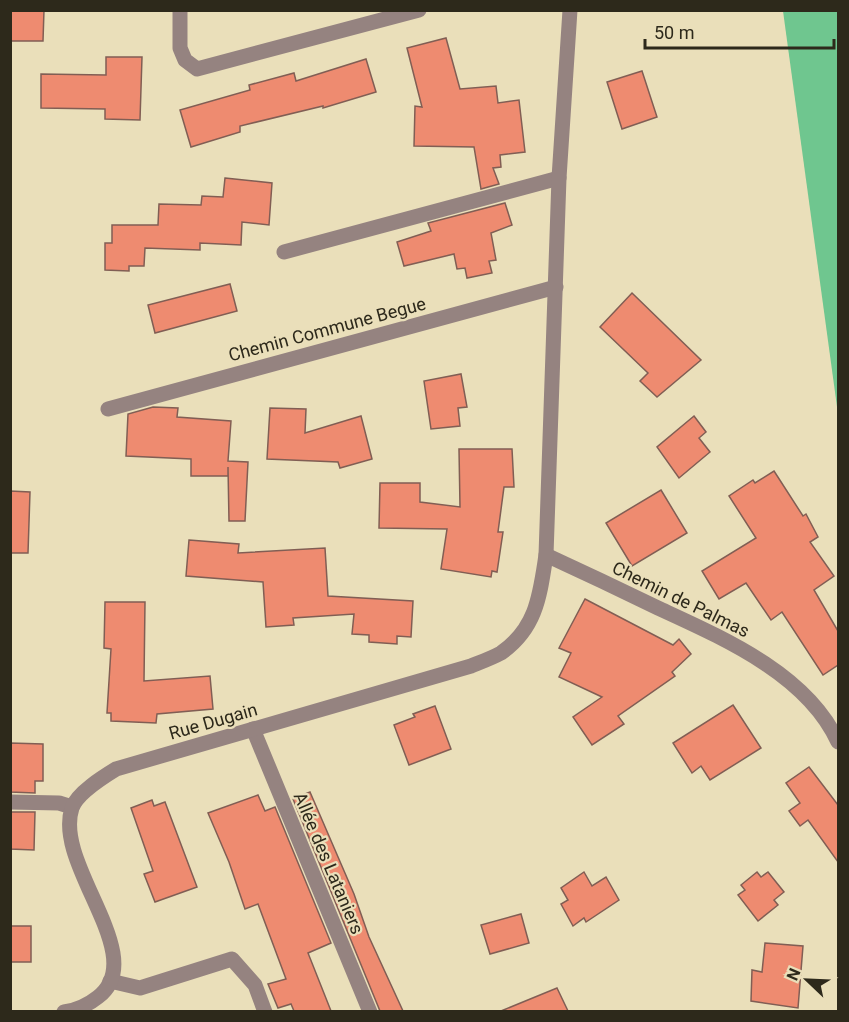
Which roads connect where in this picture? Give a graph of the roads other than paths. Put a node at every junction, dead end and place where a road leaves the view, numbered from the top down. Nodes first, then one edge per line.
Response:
1 (180, 10) edge
2 (418, 10) edge
3 (570, 10) edge
4 (559, 178) junction
5 (284, 252) dead end
6 (556, 287) junction
7 (108, 409) dead end
8 (546, 555) junction
9 (253, 729) junction
10 (838, 742) edge
11 (10, 802) edge
12 (72, 807) junction
13 (110, 981) junction
14 (64, 1011) edge
15 (265, 1011) edge
16 (370, 1011) edge

1 - 2 street
3 - 4 street
4 - 5 street
4 - 6 street
6 - 7 street, Chemin Commune Begue
6 - 8 street
8 - 9 street, Rue Dugain
8 - 10 street, Chemin de Palmas
9 - 12 street, Rue Dugain
9 - 16 street, Allée des Lataniers
11 - 12 street
12 - 13 street
13 - 14 street
13 - 15 street

